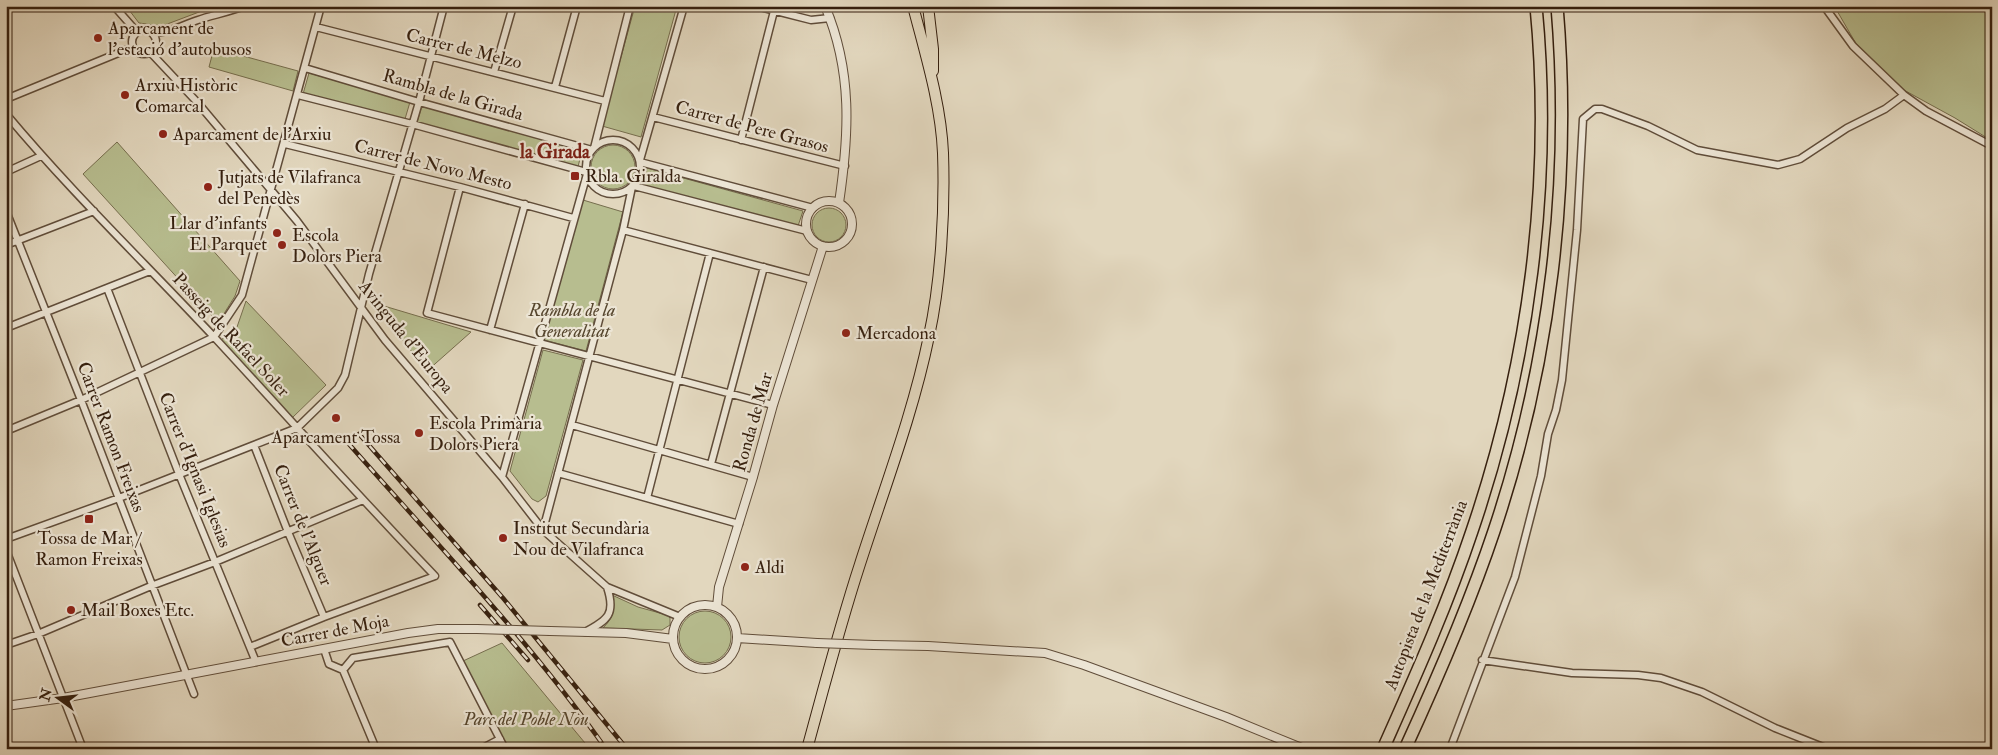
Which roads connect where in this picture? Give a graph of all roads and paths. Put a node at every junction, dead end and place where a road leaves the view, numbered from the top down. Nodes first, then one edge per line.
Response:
1 (114, 6) edge
2 (244, 6) edge
3 (321, 6) edge
4 (444, 6) edge
5 (513, 6) edge
6 (577, 6) edge
7 (630, 6) edge
8 (684, 6) edge
9 (756, 6) edge
10 (825, 6) edge
11 (907, 6) edge
12 (913, 6) edge
13 (928, 6) edge
14 (1536, 6) edge
15 (1556, 6) edge
16 (1824, 6) edge
17 (774, 11) junction
18 (830, 18) junction
19 (316, 27) junction
20 (137, 32) junction
21 (152, 33) junction
22 (133, 47) junction
23 (150, 52) junction
24 (431, 57) junction
25 (305, 68) junction
26 (494, 72) junction
27 (933, 85) junction
28 (555, 88) junction
29 (298, 95) junction
30 (1904, 95) junction
31 (6, 99) edge
32 (605, 101) junction
33 (419, 102) junction
34 (6, 114) edge
35 (653, 117) junction
36 (412, 124) junction
37 (741, 140) junction
38 (285, 144) junction
39 (1992, 146) edge
40 (593, 149) junction
41 (41, 156) junction
42 (640, 161) junction
43 (844, 166) junction
44 (6, 172) edge
45 (398, 172) junction
46 (586, 173) junction
47 (633, 186) junction
48 (460, 187) junction
49 (270, 190) junction
50 (839, 203) junction
51 (525, 204) junction
52 (813, 208) junction
53 (6, 211) edge
54 (94, 211) junction
55 (573, 218) junction
56 (623, 230) junction
57 (807, 231) junction
58 (18, 240) junction
59 (6, 245) edge
60 (823, 246) junction
61 (710, 253) junction
62 (764, 267) junction
63 (150, 271) junction
64 (812, 280) junction
65 (107, 288) junction
66 (361, 307) junction
67 (46, 312) junction
68 (6, 328) edge
69 (490, 330) junction
70 (214, 337) junction
71 (539, 343) junction
72 (590, 356) junction
73 (140, 372) junction
74 (678, 380) junction
75 (730, 394) junction
76 (81, 400) junction
77 (773, 405) junction
78 (572, 424) junction
79 (297, 428) junction
80 (6, 431) edge
81 (254, 445) junction
82 (660, 450) junction
83 (710, 464) junction
84 (558, 473) junction
85 (179, 474) junction
86 (502, 477) junction
87 (753, 477) junction
88 (119, 498) junction
89 (647, 498) junction
90 (362, 500) junction
91 (739, 524) junction
92 (543, 530) junction
93 (288, 532) junction
94 (6, 539) edge
95 (6, 550) edge
96 (215, 562) junction
97 (152, 586) junction
98 (607, 587) junction
99 (717, 607) junction
100 (324, 617) junction
101 (680, 617) junction
102 (584, 632) junction
103 (38, 634) junction
104 (737, 638) junction
105 (673, 639) junction
106 (6, 645) edge
107 (250, 647) junction
108 (324, 649) junction
109 (1482, 660) junction
110 (256, 662) junction
111 (343, 670) junction
112 (188, 674) junction
113 (194, 694) dead end
114 (63, 698) junction
115 (6, 706) edge
116 (500, 739) junction
117 (83, 749) edge
118 (376, 749) edge
119 (481, 749) edge
120 (505, 749) edge
121 (807, 749) edge
122 (1304, 749) edge
123 (1383, 749) edge
124 (1405, 749) edge
125 (1450, 749) edge
126 (1828, 749) edge

1 - 20 street
2 - 21 street
3 - 19 street
4 - 24 street
5 - 26 street
6 - 28 street
7 - 32 street
8 - 35 street
9 - 17 street
10 - 18 street
11 - 27 highway
12 - 27 highway
13 - 27 highway
14 - 123 highway, Autopista de la Mediterrània
15 - 124 highway
16 - 30 street
17 - 18 street
17 - 37 street
18 - 43 street
19 - 24 street, Carrer de Melzo
19 - 25 street
20 - 21 street
20 - 22 street
21 - 23 street
22 - 23 street
22 - 31 street
23 - 49 street, Avinguda d'Europa
24 - 26 street, Carrer de Melzo
24 - 33 street
25 - 29 street
25 - 33 street, Rambla de la Girada
26 - 28 street, Carrer de Melzo
27 - 121 highway
28 - 32 street, Carrer de Melzo
29 - 36 street
29 - 38 street
30 - 39 street
30 - 109 street
32 - 40 street
33 - 36 street
33 - 40 street, Rambla de la Girada
34 - 41 street, Passeig de Rafael Soler
35 - 37 street, Carrer de Pere Grasos
35 - 42 street
36 - 45 street
36 - 46 street
37 - 43 street, Carrer de Pere Grasos
38 - 45 street, Carrer de Novo Mesto
38 - 49 street
40 - 42 street
40 - 46 street
41 - 44 street
41 - 54 street, Passeig de Rafael Soler
42 - 47 street
42 - 52 street
43 - 50 street
45 - 48 street, Carrer de Novo Mesto
45 - 66 street
46 - 47 street
46 - 55 street
47 - 56 street
47 - 57 street
48 - 51 street, Carrer de Novo Mesto
48 - 69 street
49 - 66 street, Avinguda d'Europa
49 - 70 street
50 - 52 street
50 - 60 street
51 - 55 street, Carrer de Novo Mesto
51 - 69 street
52 - 57 street
53 - 58 street, Carrer Ramon Freixas
54 - 58 street
54 - 63 street, Passeig de Rafael Soler
55 - 71 street
56 - 61 street
56 - 72 street
57 - 60 street
58 - 59 street
58 - 67 street, Carrer Ramon Freixas
60 - 64 street, Ronda de Mar
61 - 62 street
61 - 74 street
62 - 64 street
62 - 75 street
63 - 65 street
63 - 70 street, Passeig de Rafael Soler
64 - 77 street, Ronda de Mar
65 - 67 street
65 - 73 street, Carrer d'Ignasi Iglesias
66 - 79 street
66 - 86 street, Avinguda d'Europa
67 - 68 street
67 - 76 street, Carrer Ramon Freixas
69 - 71 street
70 - 73 street
70 - 79 street, Passeig de Rafael Soler
71 - 72 street
71 - 86 street
72 - 74 street
72 - 78 street
73 - 76 street
73 - 85 street, Carrer d'Ignasi Iglesias
74 - 75 street
74 - 82 street
75 - 77 street
75 - 83 street
76 - 80 street
76 - 88 street, Carrer Ramon Freixas
77 - 87 street, Ronda de Mar
78 - 82 street
78 - 84 street
79 - 81 street
79 - 90 street, Passeig de Rafael Soler
81 - 85 street
81 - 93 street, Carrer de l'Alguer
82 - 83 street
82 - 89 street
83 - 87 street
84 - 89 street
84 - 92 street
85 - 88 street
85 - 96 street, Carrer d'Ignasi Iglesias
86 - 92 street, Avinguda d'Europa
87 - 91 street, Ronda de Mar
88 - 94 street
88 - 97 street, Carrer Ramon Freixas
89 - 91 street
90 - 93 street
90 - 100 street, Passeig de Rafael Soler
91 - 99 street, Ronda de Mar
92 - 98 street, Avinguda d'Europa
93 - 96 street
93 - 100 street, Carrer de l'Alguer
95 - 103 street
96 - 97 street
96 - 107 street, Carrer d'Ignasi Iglesias
97 - 103 street
97 - 112 street, Carrer Ramon Freixas
98 - 101 street, Avinguda d'Europa
98 - 102 street
99 - 101 street
99 - 104 street
100 - 107 street
101 - 105 street
102 - 105 street, Carrer de Moja
102 - 108 street, Carrer de Moja, bridge
103 - 106 street
103 - 114 street
104 - 105 street
104 - 122 street, bridge
107 - 110 street, Carrer d'Ignasi Iglesias
108 - 110 street, Carrer de Moja
108 - 111 street
109 - 125 street
109 - 126 street
110 - 112 street, Carrer de Moja
111 - 116 street
111 - 118 street
112 - 113 street, Carrer Ramon Freixas
112 - 114 street, Carrer de Moja
114 - 115 street, Carrer de Moja
114 - 117 street
116 - 119 street
116 - 120 street

